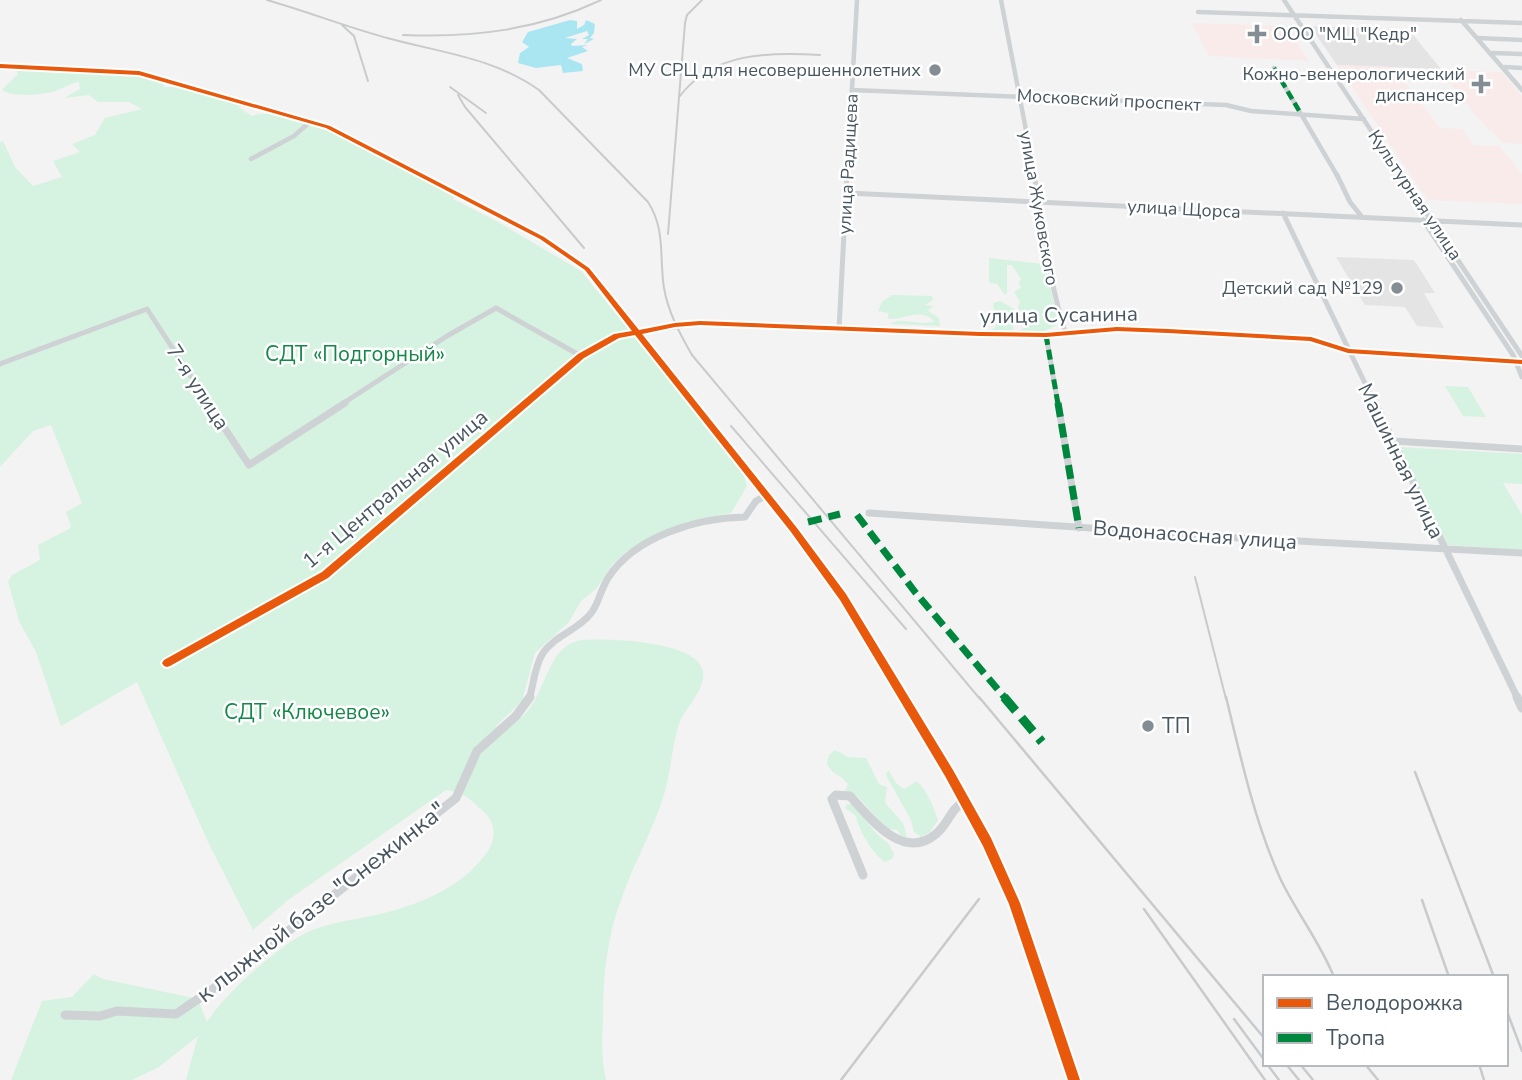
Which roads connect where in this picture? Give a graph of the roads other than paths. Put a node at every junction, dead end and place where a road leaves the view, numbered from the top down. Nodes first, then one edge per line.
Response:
1 (857, 0) edge
2 (1002, 0) edge
3 (1284, 0) edge
4 (1198, 12) dead end
5 (1295, 15) junction
6 (1461, 20) junction
7 (1522, 23) edge
8 (1478, 38) junction
9 (1522, 40) edge
10 (1492, 53) junction
11 (1522, 54) edge
12 (0, 66) edge
13 (1505, 67) junction
14 (1274, 68) dead end
15 (1522, 68) edge
16 (1514, 80) junction
17 (1522, 80) edge
18 (852, 90) junction
19 (1522, 90) edge
20 (1018, 96) junction
21 (1301, 114) junction
22 (1364, 119) junction
23 (311, 121) junction
24 (251, 159) dead end
25 (847, 192) junction
26 (1038, 202) junction
27 (1283, 213) junction
28 (1362, 217) junction
29 (1423, 220) junction
30 (1432, 220) junction
31 (1522, 225) edge
32 (839, 329) junction
33 (638, 332) junction
34 (1065, 332) junction
35 (1046, 335) junction
36 (1348, 351) junction
37 (581, 356) junction
38 (1522, 356) edge
39 (1518, 361) edge
40 (0, 364) edge
41 (1522, 377) edge
42 (1394, 442) junction
43 (1522, 449) edge
44 (765, 496) junction
45 (869, 513) dead end
46 (1079, 527) junction
47 (1443, 548) junction
48 (1522, 553) edge
49 (167, 663) dead end
50 (1522, 708) edge
51 (965, 801) junction
52 (863, 875) dead end
53 (65, 1015) dead end
54 (1073, 1080) edge

1 - 18 street, улица Радищева
2 - 20 street, улица Жуковского
3 - 5 street, Культурная улица
4 - 5 street
5 - 6 street
5 - 22 street, Культурная улица
6 - 7 street
6 - 8 street
8 - 9 street
8 - 10 street
10 - 11 street
10 - 13 street
12 - 23 street
13 - 15 street
13 - 16 street
14 - 21 street
16 - 17 street
16 - 19 street
18 - 20 street, Московский проспект
18 - 25 street, улица Радищева
20 - 21 street, Московский проспект
20 - 26 street, улица Жуковского
21 - 22 street, Московский проспект
21 - 28 street
22 - 30 street, Культурная улица
23 - 24 street
23 - 33 street
25 - 26 street, улица Щорса
25 - 32 street, улица Радищева
26 - 27 street, улица Щорса
26 - 34 street, улица Жуковского
27 - 28 street, улица Щорса
27 - 36 street, Машинная улица
28 - 29 street, улица Щорса
29 - 30 street, улица Щорса
29 - 39 street, Культурная улица
30 - 31 street, улица Щорса
30 - 38 street, Культурная улица
32 - 33 street, улица Сусанина
32 - 35 street, улица Сусанина
33 - 37 street, 1-я Центральная улица
33 - 44 street
34 - 35 street, улица Сусанина
34 - 36 street, улица Сусанина
35 - 46 street
36 - 39 street, улица Сусанина
36 - 42 street, Машинная улица
37 - 40 street, 7-я улица
37 - 49 street, 1-я Центральная улица
39 - 41 street, Культурная улица
42 - 43 street
42 - 47 street, Машинная улица
44 - 51 street
44 - 53 street, к лыжной базе "Снежинка"
45 - 46 street, Водонасосная улица
46 - 47 street, Водонасосная улица
47 - 48 street, Водонасосная улица
47 - 50 street, Машинная улица
51 - 52 street
51 - 54 street

